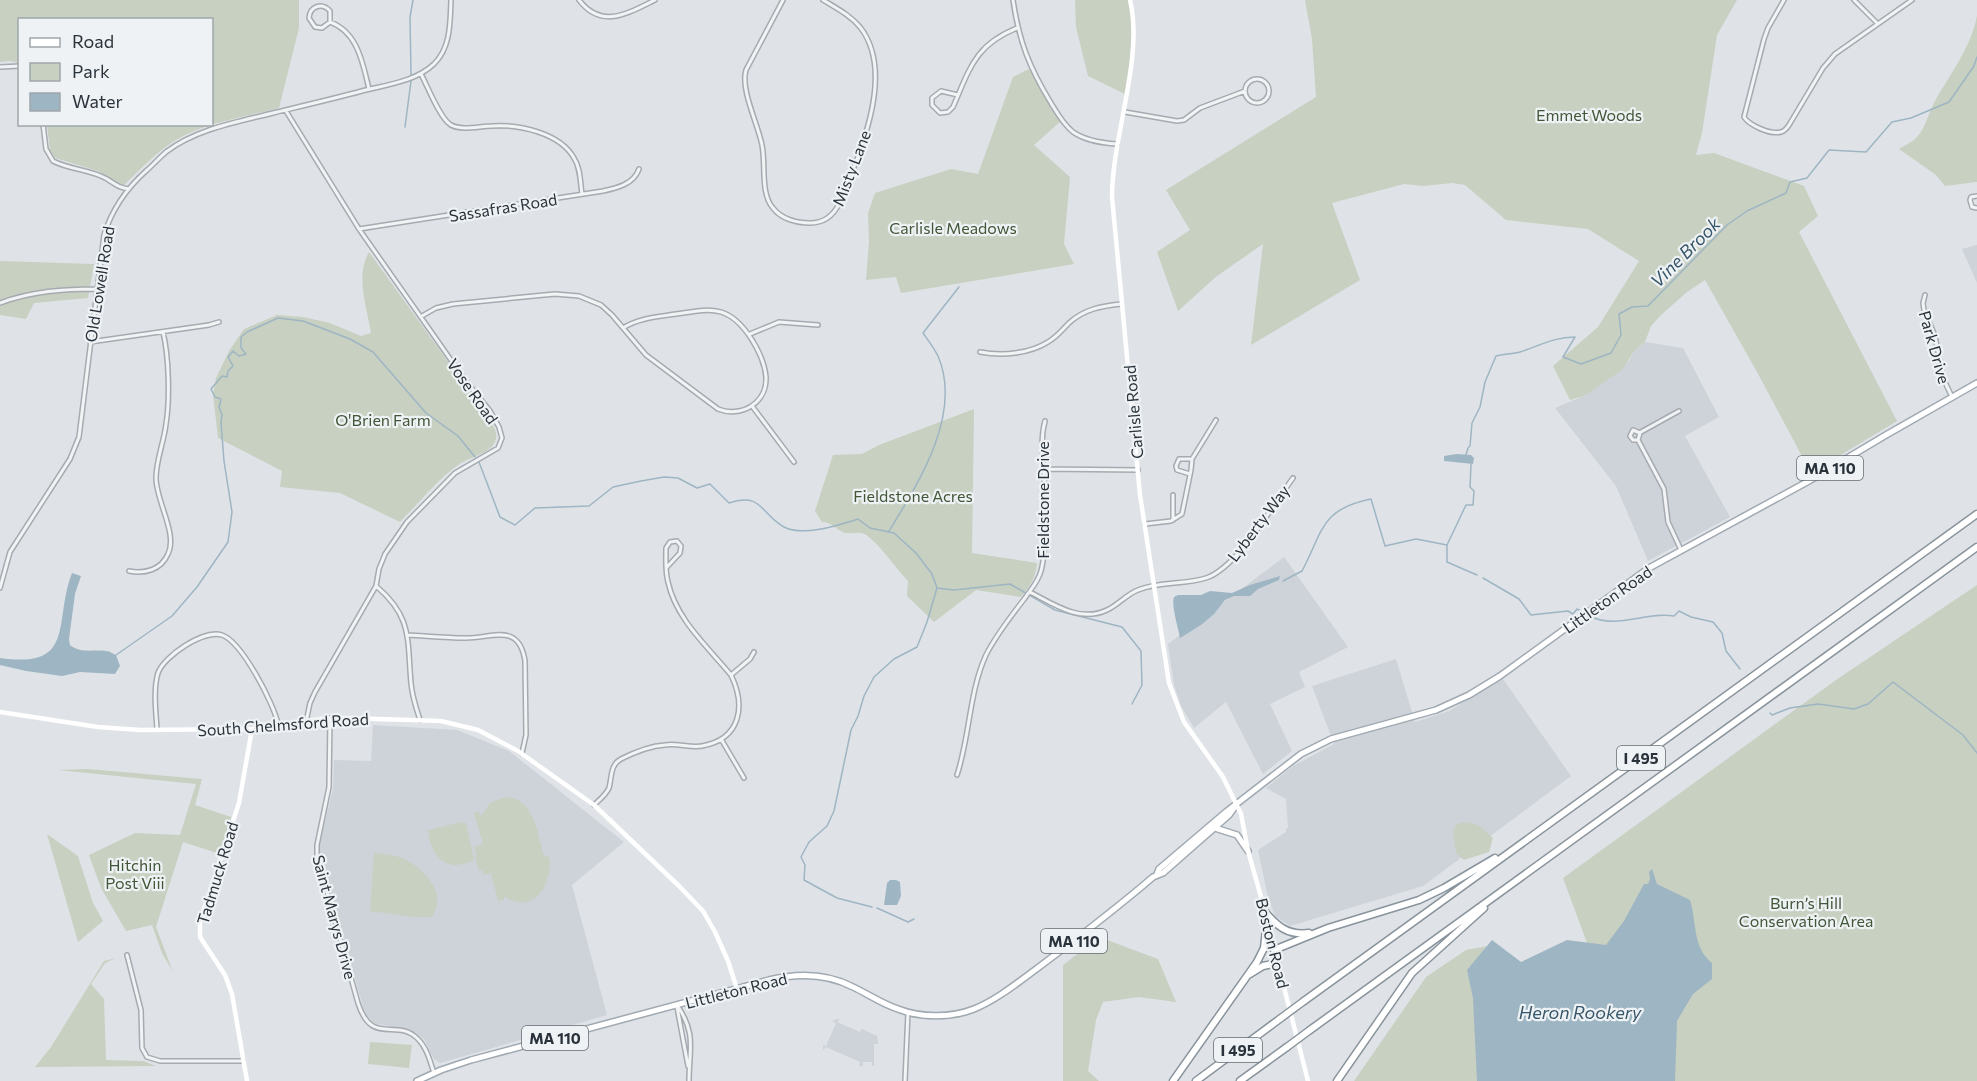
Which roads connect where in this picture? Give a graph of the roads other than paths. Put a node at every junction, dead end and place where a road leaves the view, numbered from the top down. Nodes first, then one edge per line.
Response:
1 (451, 0) edge
2 (579, 0) edge
3 (655, 0) edge
4 (783, 0) edge
5 (823, 0) edge
6 (1013, 0) edge
7 (1130, 0) edge
8 (1784, 0) edge
9 (1854, 0) edge
10 (1912, 0) edge
11 (330, 22) junction
12 (1878, 24) junction
13 (1017, 28) junction
14 (18, 66) edge
15 (0, 67) edge
16 (421, 74) junction
17 (369, 89) junction
18 (1245, 91) junction
19 (958, 95) junction
20 (286, 110) junction
21 (1123, 111) junction
22 (43, 126) edge
23 (1117, 144) junction
24 (639, 169) dead end
25 (117, 187) junction
26 (129, 189) junction
27 (582, 194) junction
28 (1977, 196) edge
29 (121, 199) junction
30 (1977, 208) edge
31 (359, 229) junction
32 (98, 289) junction
33 (1925, 295) dead end
34 (0, 303) edge
35 (1123, 304) junction
36 (422, 316) junction
37 (219, 322) dead end
38 (818, 325) dead end
39 (623, 328) junction
40 (163, 332) junction
41 (750, 334) junction
42 (90, 342) junction
43 (980, 352) dead end
44 (1977, 383) edge
45 (1952, 397) junction
46 (752, 406) junction
47 (1678, 411) dead end
48 (1216, 420) dead end
49 (1045, 421) dead end
50 (1640, 433) junction
51 (1638, 440) junction
52 (1192, 459) junction
53 (794, 462) dead end
54 (1044, 469) junction
55 (1138, 470) junction
56 (1190, 474) junction
57 (1293, 478) dead end
58 (1173, 495) dead end
59 (1977, 514) edge
60 (1173, 520) junction
61 (1144, 524) junction
62 (1977, 547) edge
63 (1681, 550) junction
64 (667, 567) junction
65 (129, 571) dead end
66 (376, 586) junction
67 (1154, 586) junction
68 (0, 588) edge
69 (1030, 592) junction
70 (408, 634) junction
71 (754, 652) dead end
72 (731, 675) junction
73 (0, 712) edge
74 (330, 718) junction
75 (420, 720) junction
76 (306, 722) junction
77 (278, 726) junction
78 (252, 729) junction
79 (158, 730) junction
80 (721, 739) junction
81 (522, 753) junction
82 (957, 775) dead end
83 (744, 778) dead end
84 (594, 805) junction
85 (1237, 805) junction
86 (1215, 828) junction
87 (1517, 847) junction
88 (1248, 851) junction
89 (1157, 874) junction
90 (1507, 888) junction
91 (1264, 911) junction
92 (1267, 921) junction
93 (1321, 931) junction
94 (1274, 950) junction
95 (127, 955) dead end
96 (1277, 963) junction
97 (1247, 976) junction
98 (737, 989) junction
99 (677, 1005) junction
100 (908, 1012) junction
101 (243, 1061) junction
102 (689, 1070) junction
103 (434, 1073) junction
104 (247, 1081) edge
105 (417, 1081) edge
106 (689, 1081) edge
107 (905, 1081) edge
108 (1173, 1081) edge
109 (1196, 1081) edge
110 (1240, 1081) edge
111 (1308, 1081) edge
112 (1335, 1081) edge

1 - 16 street, Old Lowell Road
2 - 3 street
4 - 5 street, Misty Lane
6 - 13 street
7 - 21 main road, Carlisle Road
8 - 12 street
9 - 12 street
10 - 12 street
11 - 11 street
11 - 17 street
13 - 19 street
13 - 23 street
14 - 15 street
16 - 17 street, Old Lowell Road
16 - 27 street
17 - 20 street, Old Lowell Road
18 - 18 street
18 - 21 street
19 - 19 street
20 - 26 street, Old Lowell Road
20 - 31 street, Vose Road
21 - 23 main road, Carlisle Road
22 - 25 street
23 - 35 main road, Carlisle Road
24 - 27 street, Sassafras Road
25 - 26 street
25 - 29 street
26 - 29 street, Old Lowell Road
27 - 31 street, Sassafras Road
28 - 30 street
29 - 32 street, Old Lowell Road
31 - 36 street, Vose Road
32 - 34 street
32 - 42 street, Old Lowell Road
33 - 45 street, Park Drive
35 - 43 street
35 - 55 main road, Carlisle Road
36 - 39 street
36 - 66 street, Vose Road
37 - 40 street
38 - 41 street
39 - 41 street
39 - 46 street
40 - 42 street
40 - 65 street
41 - 46 street
42 - 68 street, Old Lowell Road
44 - 45 main road, Littleton Road / MA 110
45 - 63 main road, Littleton Road / MA 110
46 - 53 street
47 - 50 street
48 - 52 street
49 - 54 street, Fieldstone Drive
50 - 51 street
50 - 51 street
51 - 63 street
52 - 56 street
52 - 56 street
54 - 55 street
54 - 69 street, Fieldstone Drive
55 - 61 main road, Carlisle Road
56 - 60 street
57 - 67 street, Lyberty Way
58 - 60 street
59 - 87 highway, I 495
60 - 61 street
61 - 67 main road, Carlisle Road
62 - 90 highway, I 495
63 - 85 main road, Littleton Road / MA 110
64 - 64 street
64 - 72 street
66 - 70 street
66 - 76 street, Vose Road
67 - 69 street, Lyberty Way
67 - 85 main road, Carlisle Road
69 - 82 street, Fieldstone Drive
70 - 75 street
70 - 81 street
71 - 72 street
72 - 80 street
73 - 79 main road, South Chelmsford Road
74 - 75 main road, South Chelmsford Road
74 - 76 main road, South Chelmsford Road
74 - 103 street, Saint Marys Drive
75 - 81 main road, South Chelmsford Road
76 - 77 main road, South Chelmsford Road
77 - 78 main road, South Chelmsford Road
77 - 79 street
78 - 79 main road, South Chelmsford Road
78 - 101 main road, Tadmuck Road
80 - 83 street
80 - 84 street
81 - 84 main road, South Chelmsford Road
84 - 98 main road, South Chelmsford Road
85 - 86 main road, Littleton Road / MA 110
85 - 88 main road, Boston Road
85 - 89 main road, Littleton Road / MA 110
86 - 88 main road
86 - 89 main road, Littleton Road / MA 110
87 - 93 highway
87 - 109 highway, I 495, bridge
88 - 91 main road, Boston Road
89 - 100 main road, Littleton Road / MA 110
90 - 110 highway, I 495, bridge
90 - 112 highway
91 - 92 main road, Boston Road
91 - 93 highway
92 - 94 main road, Boston Road
92 - 97 highway
93 - 94 highway
94 - 96 main road, Boston Road
95 - 101 street
96 - 97 highway
96 - 111 main road, Boston Road
97 - 108 highway
98 - 99 main road, Littleton Road / MA 110
98 - 100 main road, Littleton Road / MA 110
99 - 102 street
99 - 102 street
99 - 103 main road, Littleton Road / MA 110
100 - 107 street
101 - 104 main road, Tadmuck Road
102 - 106 street
103 - 105 main road, Littleton Road / MA 110

